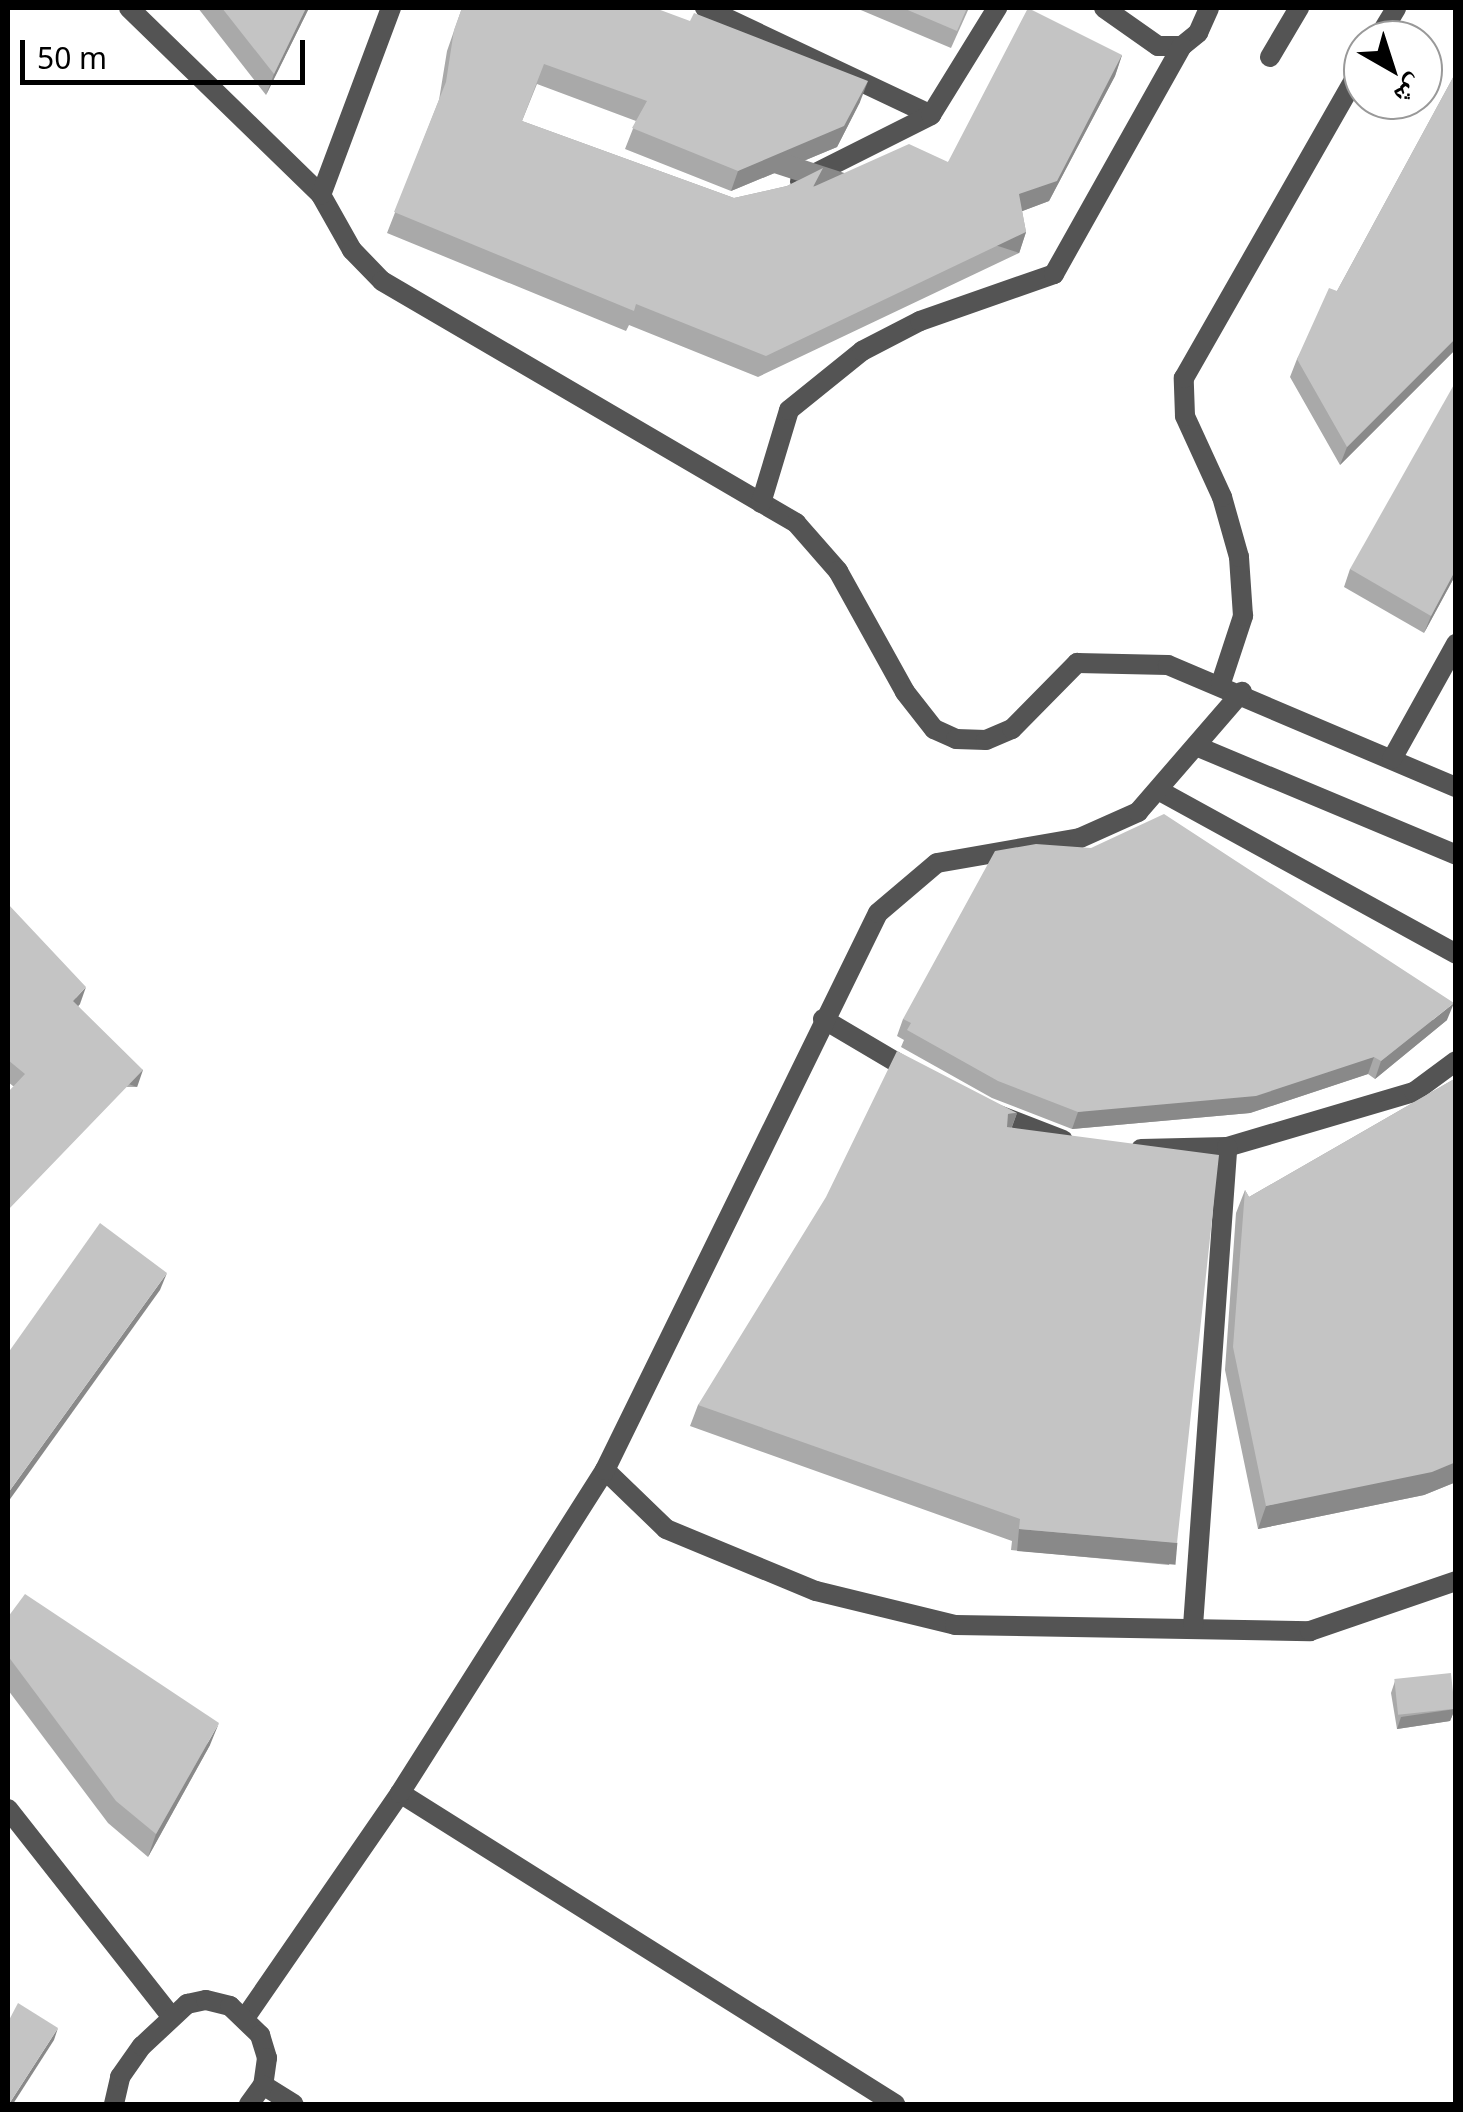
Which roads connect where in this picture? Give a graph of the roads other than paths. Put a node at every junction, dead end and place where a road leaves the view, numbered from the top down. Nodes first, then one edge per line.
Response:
1 (128, 8) edge
2 (390, 8) edge
3 (706, 8) edge
4 (996, 8) edge
5 (1104, 8) edge
6 (1210, 8) edge
7 (1299, 8) edge
8 (1182, 46) junction
9 (1270, 57) dead end
10 (1343, 99) edge
11 (932, 115) junction
12 (774, 193) edge
13 (321, 195) junction
14 (761, 502) junction
15 (1456, 644) edge
16 (1221, 683) junction
17 (1242, 692) junction
18 (1196, 746) junction
19 (1392, 759) junction
20 (1456, 787) edge
21 (1158, 790) junction
22 (1456, 854) edge
23 (1456, 954) edge
24 (823, 1019) junction
25 (1456, 1061) edge
26 (936, 1084) edge
27 (969, 1102) edge
28 (1226, 1147) junction
29 (606, 1470) junction
30 (1456, 1581) edge
31 (1193, 1626) junction
32 (400, 1793) junction
33 (8, 1809) edge
34 (172, 2016) junction
35 (244, 2018) junction
36 (262, 2085) junction
37 (114, 2104) edge
38 (250, 2104) edge
39 (293, 2104) edge
40 (895, 2104) edge

1 - 13 street
2 - 13 street
3 - 11 street
4 - 11 street
5 - 8 street
6 - 8 street
7 - 9 street
8 - 14 street
10 - 16 street
11 - 12 street
13 - 14 street
14 - 16 street
15 - 19 street
16 - 17 street
17 - 18 street
17 - 19 street
18 - 21 street
18 - 22 street
19 - 20 street
21 - 23 street
21 - 24 street
24 - 26 street
24 - 29 street
25 - 28 street
27 - 28 street
28 - 31 street
29 - 31 street
29 - 32 street
30 - 31 street
32 - 35 street
32 - 40 street
33 - 34 street
34 - 35 street
34 - 37 street
35 - 36 street
36 - 38 street
36 - 39 street

